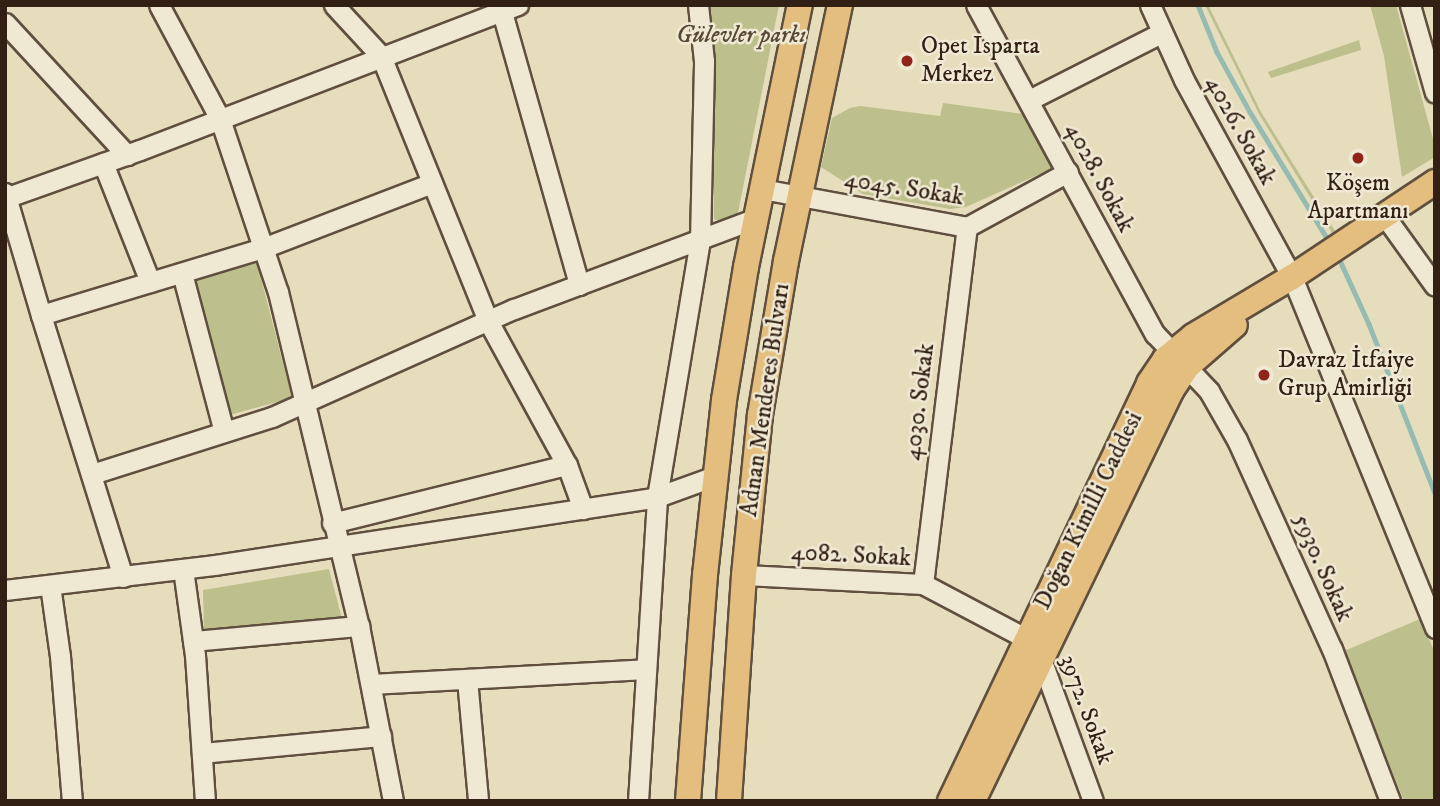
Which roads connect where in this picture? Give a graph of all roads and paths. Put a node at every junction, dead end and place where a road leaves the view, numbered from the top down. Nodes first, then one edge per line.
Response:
1 (159, 5) edge
2 (334, 5) edge
3 (698, 5) edge
4 (800, 5) edge
5 (840, 5) edge
6 (976, 5) edge
7 (1150, 5) edge
8 (1410, 5) edge
9 (507, 7) edge
10 (5, 23) edge
11 (1161, 33) junction
12 (381, 56) junction
13 (1435, 93) edge
14 (1029, 100) junction
15 (220, 119) junction
16 (127, 155) junction
17 (103, 163) junction
18 (1068, 172) junction
19 (1435, 182) edge
20 (432, 183) junction
21 (762, 189) junction
22 (6, 196) edge
23 (800, 196) junction
24 (1384, 215) junction
25 (756, 218) junction
26 (967, 227) junction
27 (700, 240) junction
28 (263, 248) junction
29 (182, 272) junction
30 (1292, 277) junction
31 (150, 282) junction
32 (579, 285) junction
33 (1435, 286) edge
34 (41, 315) junction
35 (488, 321) junction
36 (1180, 359) junction
37 (303, 403) junction
38 (224, 432) junction
39 (567, 465) junction
40 (92, 474) junction
41 (715, 475) junction
42 (657, 497) junction
43 (583, 509) junction
44 (332, 523) junction
45 (337, 545) junction
46 (183, 569) junction
47 (744, 575) junction
48 (124, 577) junction
49 (923, 584) junction
50 (50, 585) junction
51 (5, 590) edge
52 (359, 626) junction
53 (1435, 628) edge
54 (193, 641) junction
55 (1034, 649) junction
56 (646, 669) junction
57 (467, 679) junction
58 (371, 684) junction
59 (381, 736) junction
60 (202, 754) junction
61 (72, 801) edge
62 (205, 801) edge
63 (393, 801) edge
64 (478, 801) edge
65 (638, 801) edge
66 (688, 801) edge
67 (729, 801) edge
68 (950, 801) edge
69 (973, 801) edge
70 (1093, 801) edge
71 (1390, 801) edge

1 - 15 street
2 - 12 street
3 - 27 street
4 - 21 main road, Adnan Menderes Bulvarı
5 - 23 main road, Adnan Menderes Bulvarı
6 - 14 street, 4028. Sokak
7 - 11 street, 4026. Sokak
8 - 13 street
9 - 12 street
9 - 32 street
10 - 16 street
11 - 14 street
11 - 30 street, 4026. Sokak
12 - 15 street
12 - 20 street
14 - 18 street, 4028. Sokak
15 - 16 street
15 - 28 street
16 - 17 street
17 - 22 street
17 - 31 street
18 - 26 street, 4045. Sokak
18 - 36 street, 4028. Sokak
19 - 24 main road, Doğan Kimilli Caddesi
20 - 28 street
20 - 35 street
21 - 23 street, 4045. Sokak
21 - 25 main road, Adnan Menderes Bulvarı
22 - 34 street
23 - 26 street, 4045. Sokak
23 - 47 main road, Adnan Menderes Bulvarı
24 - 30 main road, Doğan Kimilli Caddesi
24 - 33 street
25 - 27 street
25 - 41 main road, Adnan Menderes Bulvarı
26 - 49 street, 4030. Sokak
27 - 32 street
27 - 42 street
28 - 29 street
28 - 37 street
29 - 31 street
29 - 38 street
30 - 36 main road, Doğan Kimilli Caddesi
30 - 53 street, 4026. Sokak
31 - 34 street
32 - 35 street
34 - 40 street
35 - 37 street
35 - 39 street
36 - 55 main road, Doğan Kimilli Caddesi
36 - 71 street, 5930. Sokak
37 - 38 street
37 - 44 street
38 - 40 street
39 - 43 street
39 - 44 street
40 - 48 street
41 - 42 street
41 - 66 main road, Adnan Menderes Bulvarı
42 - 43 street
42 - 56 street
43 - 45 street
44 - 45 street
45 - 46 street
45 - 52 street
46 - 48 street
46 - 54 street
47 - 49 street, 4082. Sokak
47 - 67 main road, Adnan Menderes Bulvarı
48 - 50 street
49 - 55 street, 4082. Sokak
50 - 51 street
50 - 61 street
52 - 54 street
52 - 58 street
54 - 60 street
55 - 68 main road, Doğan Kimilli Caddesi
55 - 69 main road, Doğan Kimilli Caddesi
55 - 70 street, 3972. Sokak
56 - 57 street
56 - 65 street
57 - 58 street
57 - 64 street
58 - 59 street
59 - 60 street
59 - 63 street
60 - 62 street

